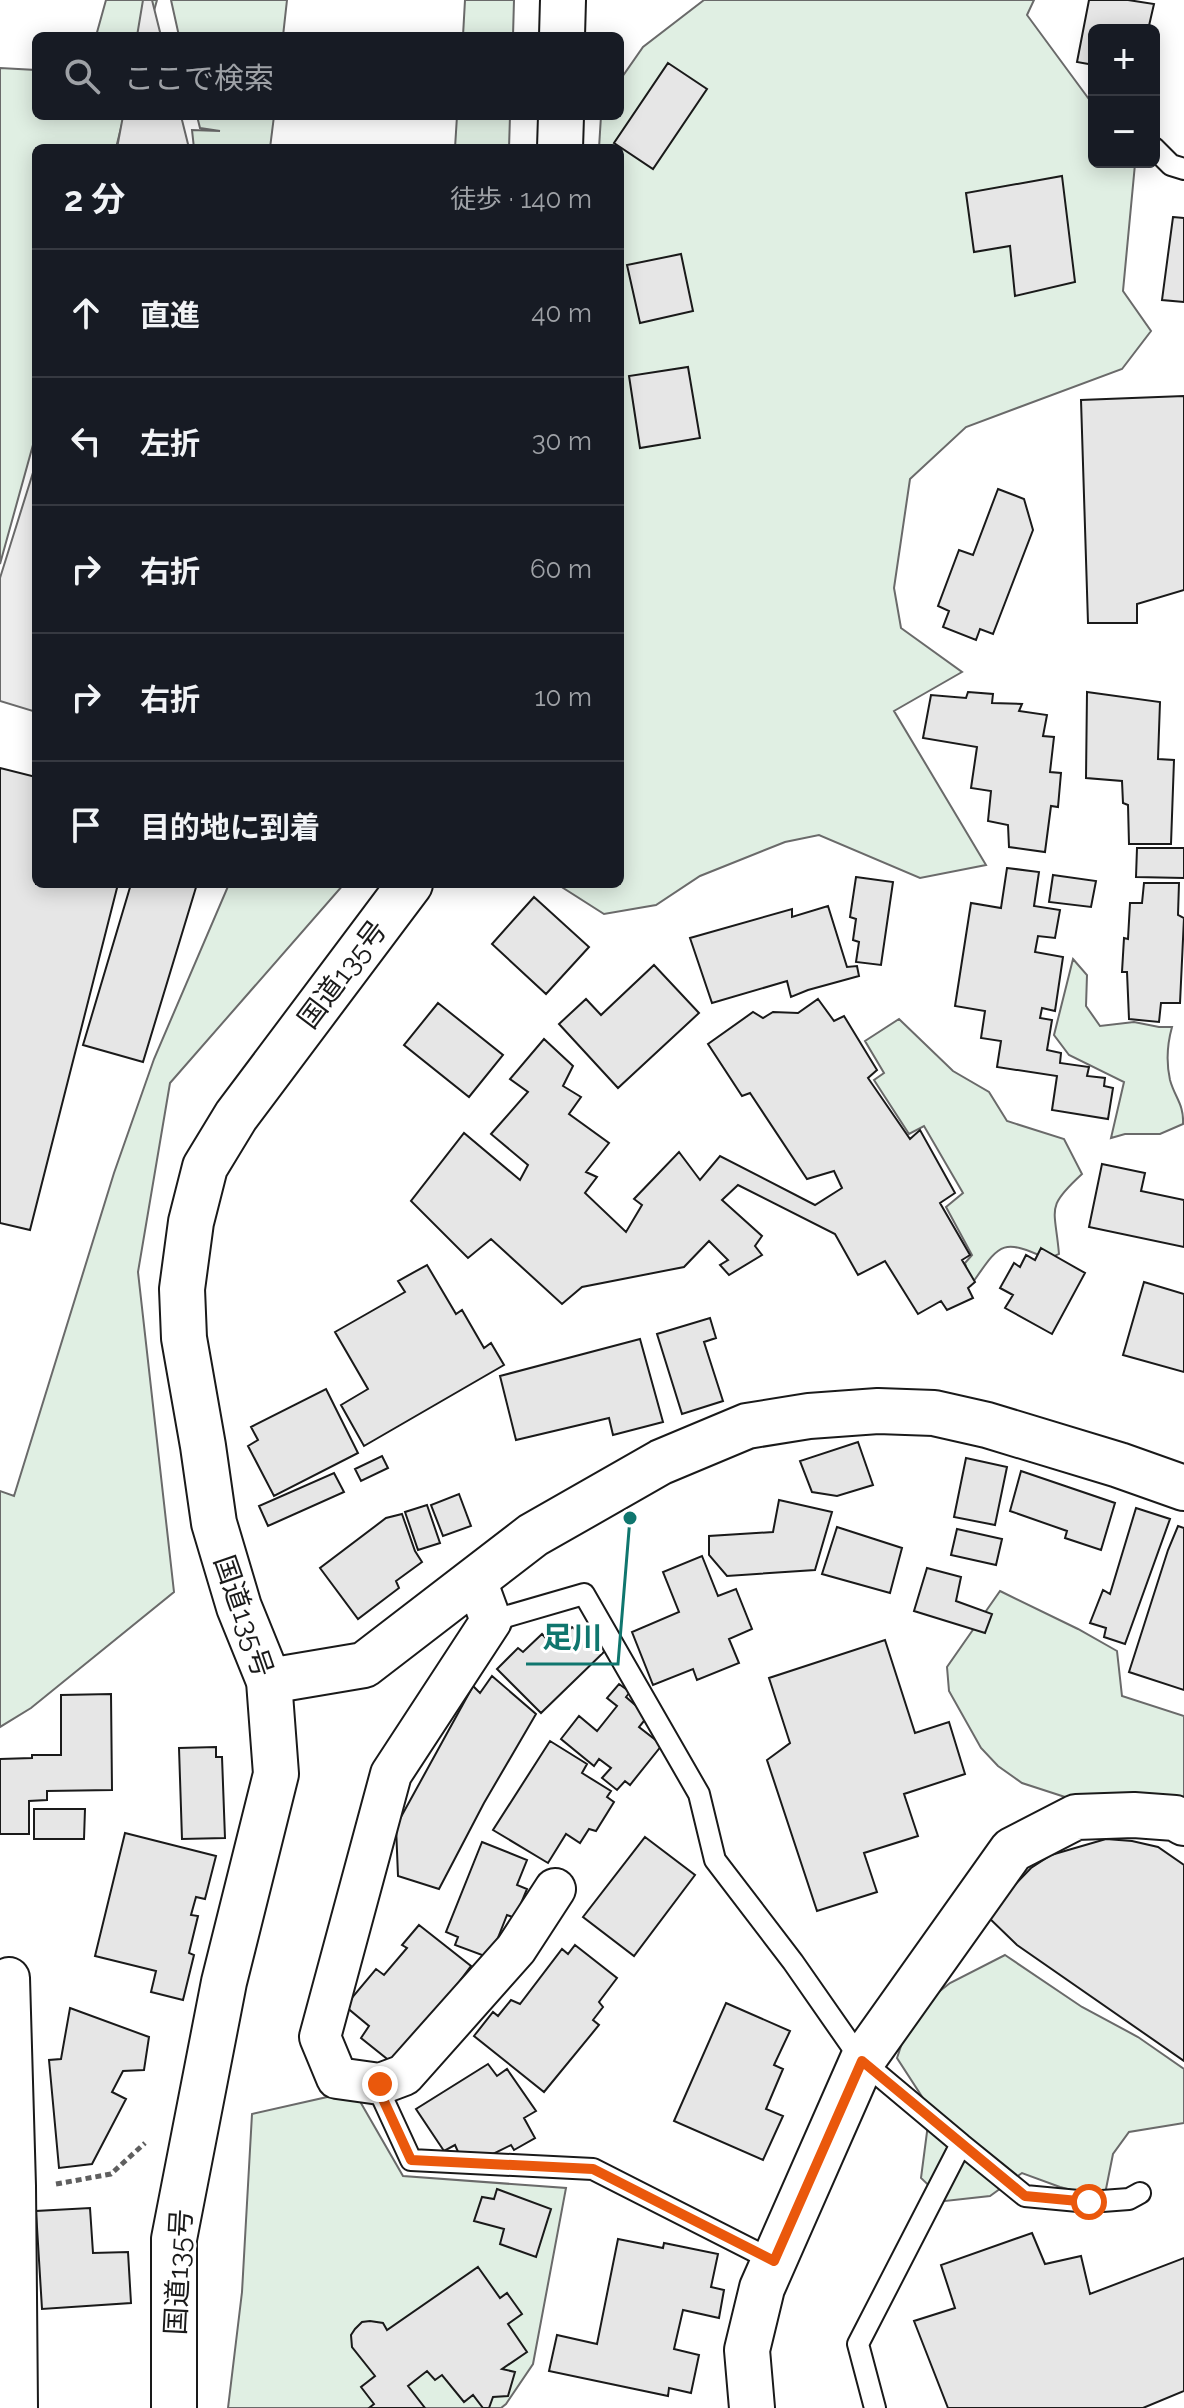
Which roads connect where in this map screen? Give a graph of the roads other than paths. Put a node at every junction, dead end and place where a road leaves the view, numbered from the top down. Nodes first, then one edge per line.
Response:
1 (563, 0) edge
2 (562, 32) edge
3 (561, 120) edge
4 (560, 144) edge
5 (1160, 154) edge
6 (1184, 169) edge
7 (407, 888) edge
8 (1184, 1488) edge
9 (476, 1580) junction
10 (491, 1621) junction
11 (269, 1681) junction
12 (1184, 1823) edge
13 (555, 1889) dead end
14 (9, 1978) dead end
15 (862, 2061) junction
16 (376, 2084) junction
17 (961, 2144) junction
18 (1140, 2193) dead end
19 (774, 2261) junction
20 (17, 2408) edge
21 (174, 2408) edge
22 (752, 2408) edge
23 (875, 2408) edge

1 - 2 main road
3 - 4 main road
5 - 6 lane
7 - 11 main road, 国道135号
8 - 9 main road
9 - 10 street
9 - 11 main road
10 - 15 lane
10 - 16 street
11 - 21 main road, 国道135号
12 - 15 main road
13 - 16 street
14 - 20 street
15 - 17 lane
15 - 19 main road
16 - 19 lane
17 - 18 lane
17 - 23 lane
19 - 22 main road

